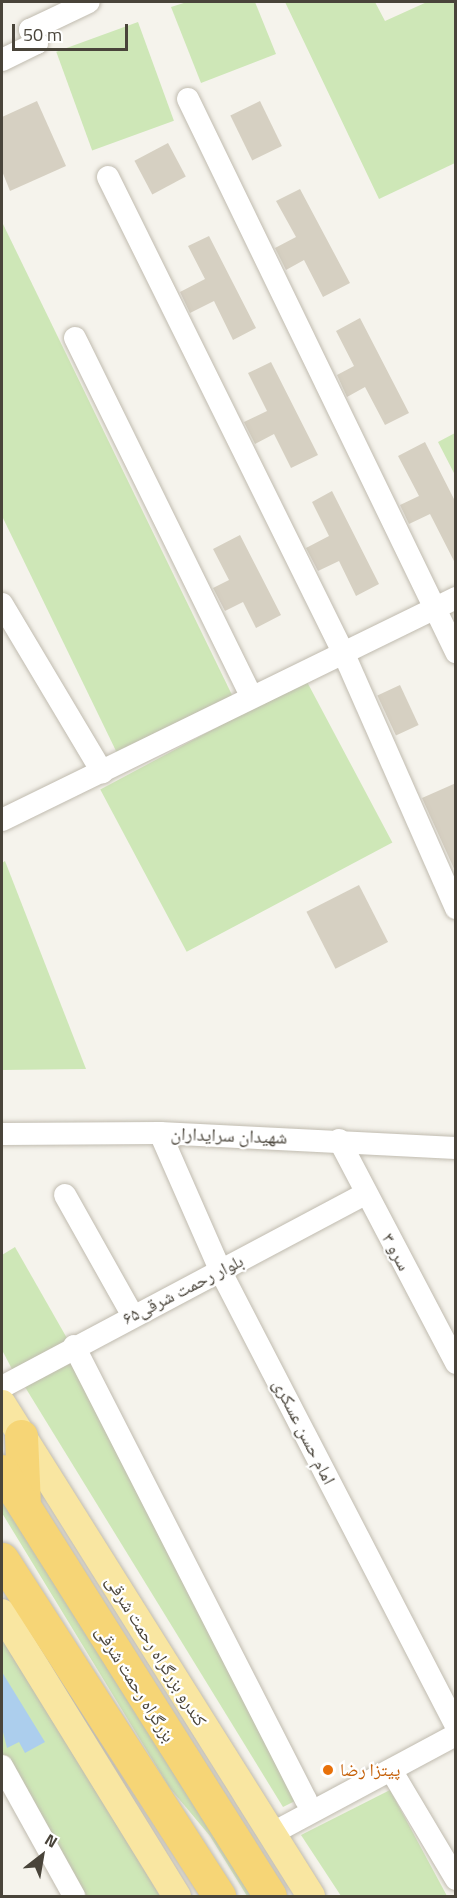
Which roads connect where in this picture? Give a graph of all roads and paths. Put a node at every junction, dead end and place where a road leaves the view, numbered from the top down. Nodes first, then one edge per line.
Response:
1 (89, 2) edge
2 (2, 60) edge
3 (188, 99) dead end
4 (108, 177) dead end
5 (75, 338) dead end
6 (456, 598) edge
7 (2, 604) edge
8 (433, 609) junction
9 (343, 652) junction
10 (456, 652) edge
11 (252, 697) junction
12 (102, 772) junction
13 (2, 820) edge
14 (456, 908) edge
15 (160, 1133) junction
16 (2, 1134) edge
17 (339, 1140) junction
18 (456, 1148) edge
19 (365, 1194) junction
20 (65, 1195) dead end
21 (221, 1272) junction
22 (133, 1316) junction
23 (74, 1346) junction
24 (456, 1363) edge
25 (2, 1387) edge
26 (2, 1404) edge
27 (21, 1437) junction
28 (2, 1471) edge
29 (24, 1507) junction
30 (2, 1559) edge
31 (2, 1591) edge
32 (34, 1610) junction
33 (2, 1612) edge
34 (456, 1726) edge
35 (456, 1735) edge
36 (3, 1765) edge
37 (390, 1770) junction
38 (306, 1800) dead end
39 (271, 1834) junction
40 (456, 1879) edge
41 (74, 1896) edge
42 (177, 1896) edge
43 (219, 1896) edge
44 (270, 1896) edge
45 (310, 1896) edge

1 - 2 street
3 - 8 street
4 - 9 street
5 - 11 street
6 - 8 street
7 - 12 street
8 - 9 street
8 - 10 street
9 - 11 street
9 - 14 street
11 - 12 street
12 - 13 street
15 - 16 street, شهیدان سرایداران
15 - 17 street, شهیدان سرایداران
15 - 21 street, امام حسن عسکری
17 - 18 street, شهیدان سرایداران
17 - 19 street, سرو ۳
19 - 21 street, بلوار رحمت شرقی۶۵
19 - 24 street, سرو ۳
20 - 22 street
21 - 22 street, بلوار رحمت شرقی۶۵
21 - 34 street, امام حسن عسکری
22 - 23 street, بلوار رحمت شرقی۶۵
23 - 25 street, بلوار رحمت شرقی۶۵
23 - 38 street
26 - 27 main road, کندرو بزرگراه رحمت شرقی
27 - 29 highway
27 - 39 main road, کندرو بزرگراه رحمت شرقی
28 - 29 highway, بزرگراه رحمت شرقی
29 - 44 highway, بزرگراه رحمت شرقی
30 - 32 highway
31 - 32 highway
32 - 43 highway
33 - 42 main road
35 - 37 street
36 - 41 street
37 - 39 street
37 - 40 street
39 - 45 main road, کندرو بزرگراه رحمت شرقی

